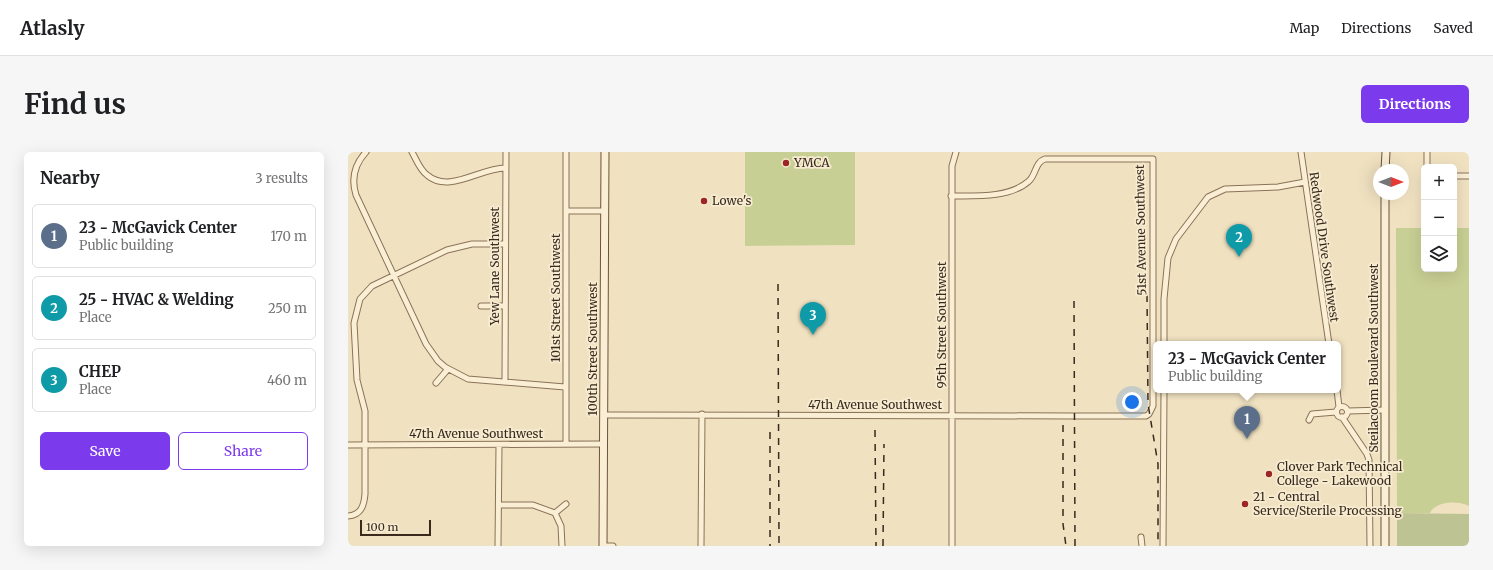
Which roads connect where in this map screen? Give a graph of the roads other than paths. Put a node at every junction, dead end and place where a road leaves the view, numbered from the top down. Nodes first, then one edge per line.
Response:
1 (366, 152) edge
2 (412, 152) edge
3 (506, 152) edge
4 (566, 152) edge
5 (605, 152) edge
6 (956, 152) edge
7 (1301, 152) edge
8 (1386, 152) edge
9 (1427, 152) edge
10 (1385, 164) edge
11 (1427, 164) edge
12 (505, 168) junction
13 (1457, 176) edge
14 (1469, 176) edge
15 (351, 178) edge
16 (1305, 182) junction
17 (952, 196) junction
18 (1385, 200) edge
19 (566, 211) junction
20 (605, 211) junction
21 (505, 244) junction
22 (394, 276) junction
23 (481, 306) dead end
24 (505, 306) junction
25 (351, 323) edge
26 (1164, 341) edge
27 (1328, 341) edge
28 (448, 369) junction
29 (505, 381) junction
30 (436, 383) dead end
31 (565, 387) junction
32 (1164, 393) edge
33 (1337, 393) edge
34 (1338, 409) junction
35 (1385, 410) junction
36 (1348, 411) junction
37 (702, 414) junction
38 (604, 415) junction
39 (952, 416) junction
40 (1146, 416) joint
41 (1342, 417) junction
42 (1309, 420) dead end
43 (365, 444) junction
44 (566, 444) junction
45 (604, 444) junction
46 (348, 445) edge
47 (499, 445) junction
48 (566, 504) dead end
49 (498, 505) junction
50 (555, 513) junction
51 (348, 516) edge
52 (1142, 538) dead end
53 (498, 546) edge
54 (562, 546) edge
55 (603, 546) edge
56 (613, 546) edge
57 (701, 546) edge
58 (952, 546) edge
59 (1142, 546) edge
60 (1163, 546) edge
61 (1370, 546) edge
62 (1385, 546) edge

1 - 15 street
2 - 12 street
3 - 12 street, Yew Lane Southwest
4 - 19 street, 101st Street Southwest
5 - 20 main road, 100th Street Southwest
6 - 17 street, 95th Street Southwest
7 - 16 street, Redwood Drive Southwest
8 - 10 main road
9 - 11 street
12 - 21 street, Yew Lane Southwest
13 - 14 street
15 - 22 street
16 - 26 street
16 - 27 street, Redwood Drive Southwest
17 - 39 street, 95th Street Southwest
17 - 40 street, 51st Avenue Southwest
18 - 35 main road, Steilacoom Boulevard Southwest
19 - 20 street
19 - 31 street, 101st Street Southwest
20 - 38 main road, 100th Street Southwest
21 - 22 street
21 - 24 street, Yew Lane Southwest
22 - 25 street
22 - 28 street
23 - 24 street
24 - 29 street, Yew Lane Southwest
25 - 43 street
28 - 29 street
28 - 30 street
29 - 31 street
31 - 44 street, 101st Street Southwest
32 - 60 street
33 - 34 street
34 - 36 street
34 - 41 street
34 - 42 street
35 - 36 street
35 - 62 main road, Steilacoom Boulevard Southwest
36 - 41 street
37 - 38 street, 47th Avenue Southwest
37 - 39 street, 47th Avenue Southwest
37 - 57 street
38 - 45 main road, 100th Street Southwest
39 - 40 street, 47th Avenue Southwest
39 - 58 street, 95th Street Southwest
41 - 61 street
43 - 46 street, 47th Avenue Southwest
43 - 47 street, 47th Avenue Southwest
43 - 51 street
44 - 45 street, 47th Avenue Southwest
44 - 47 street, 47th Avenue Southwest
45 - 55 main road, 100th Street Southwest
47 - 49 street
48 - 50 street
49 - 50 street
49 - 53 street
50 - 54 street
52 - 59 street
55 - 56 street

